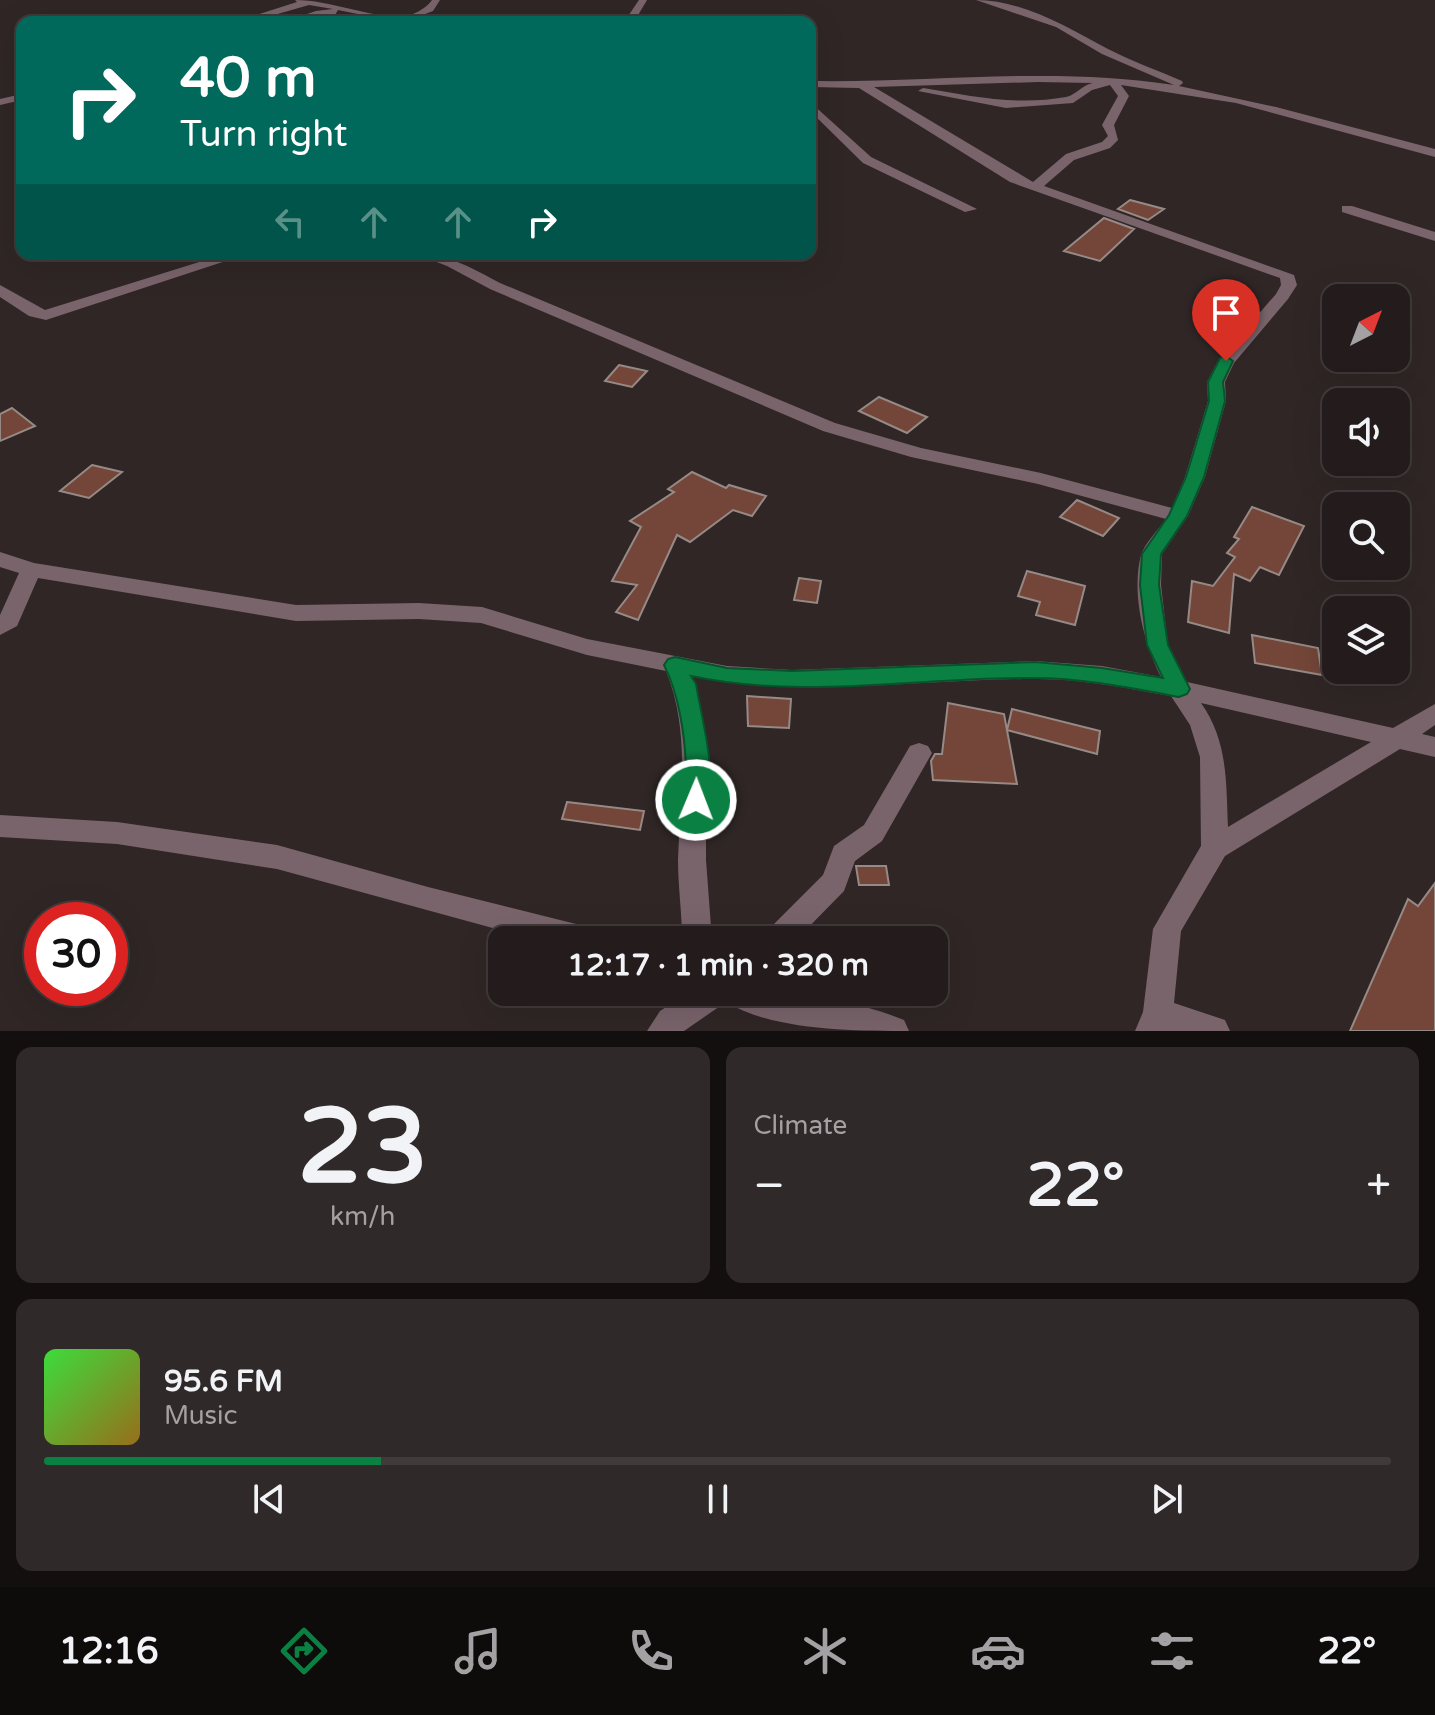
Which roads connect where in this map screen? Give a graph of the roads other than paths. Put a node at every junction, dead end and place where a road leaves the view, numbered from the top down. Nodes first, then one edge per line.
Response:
1 (436, 0) edge
2 (980, 0) edge
3 (310, 1) edge
4 (260, 16) edge
5 (313, 16) edge
6 (351, 16) edge
7 (383, 16) edge
8 (417, 16) edge
9 (1112, 82) junction
10 (816, 84) edge
11 (887, 84) junction
12 (862, 85) junction
13 (1189, 91) junction
14 (816, 111) edge
15 (1435, 153) edge
16 (1035, 187) junction
17 (970, 209) dead end
18 (1347, 209) dead end
19 (1435, 237) edge
20 (221, 260) edge
21 (442, 260) edge
22 (0, 290) edge
23 (1178, 516) junction
24 (0, 559) edge
25 (31, 570) junction
26 (0, 627) edge
27 (675, 665) junction
28 (1179, 689) junction
29 (1435, 713) edge
30 (1391, 740) junction
31 (1435, 747) edge
32 (919, 753) dead end
33 (0, 826) edge
34 (1215, 848) junction
35 (532, 926) edge
36 (696, 926) edge
37 (791, 926) edge
38 (694, 1006) edge
39 (786, 1006) edge
40 (1154, 1022) edge
41 (663, 1031) edge
42 (893, 1031) edge
43 (1214, 1031) edge

1 - 8 street
2 - 13 street
3 - 4 street
3 - 7 street
5 - 6 street
9 - 11 street
9 - 11 street
9 - 13 street
9 - 16 street
10 - 12 street
11 - 12 street
12 - 16 street
13 - 15 street
14 - 17 street
16 - 23 street
18 - 19 street
20 - 22 street
21 - 23 street
23 - 28 street
24 - 25 street
25 - 26 street
25 - 27 street
27 - 28 street
27 - 36 street
28 - 30 street
28 - 34 street
29 - 30 street
30 - 31 street
30 - 34 street
32 - 37 street
33 - 35 street
34 - 40 street
38 - 41 street
39 - 42 street
40 - 43 street

